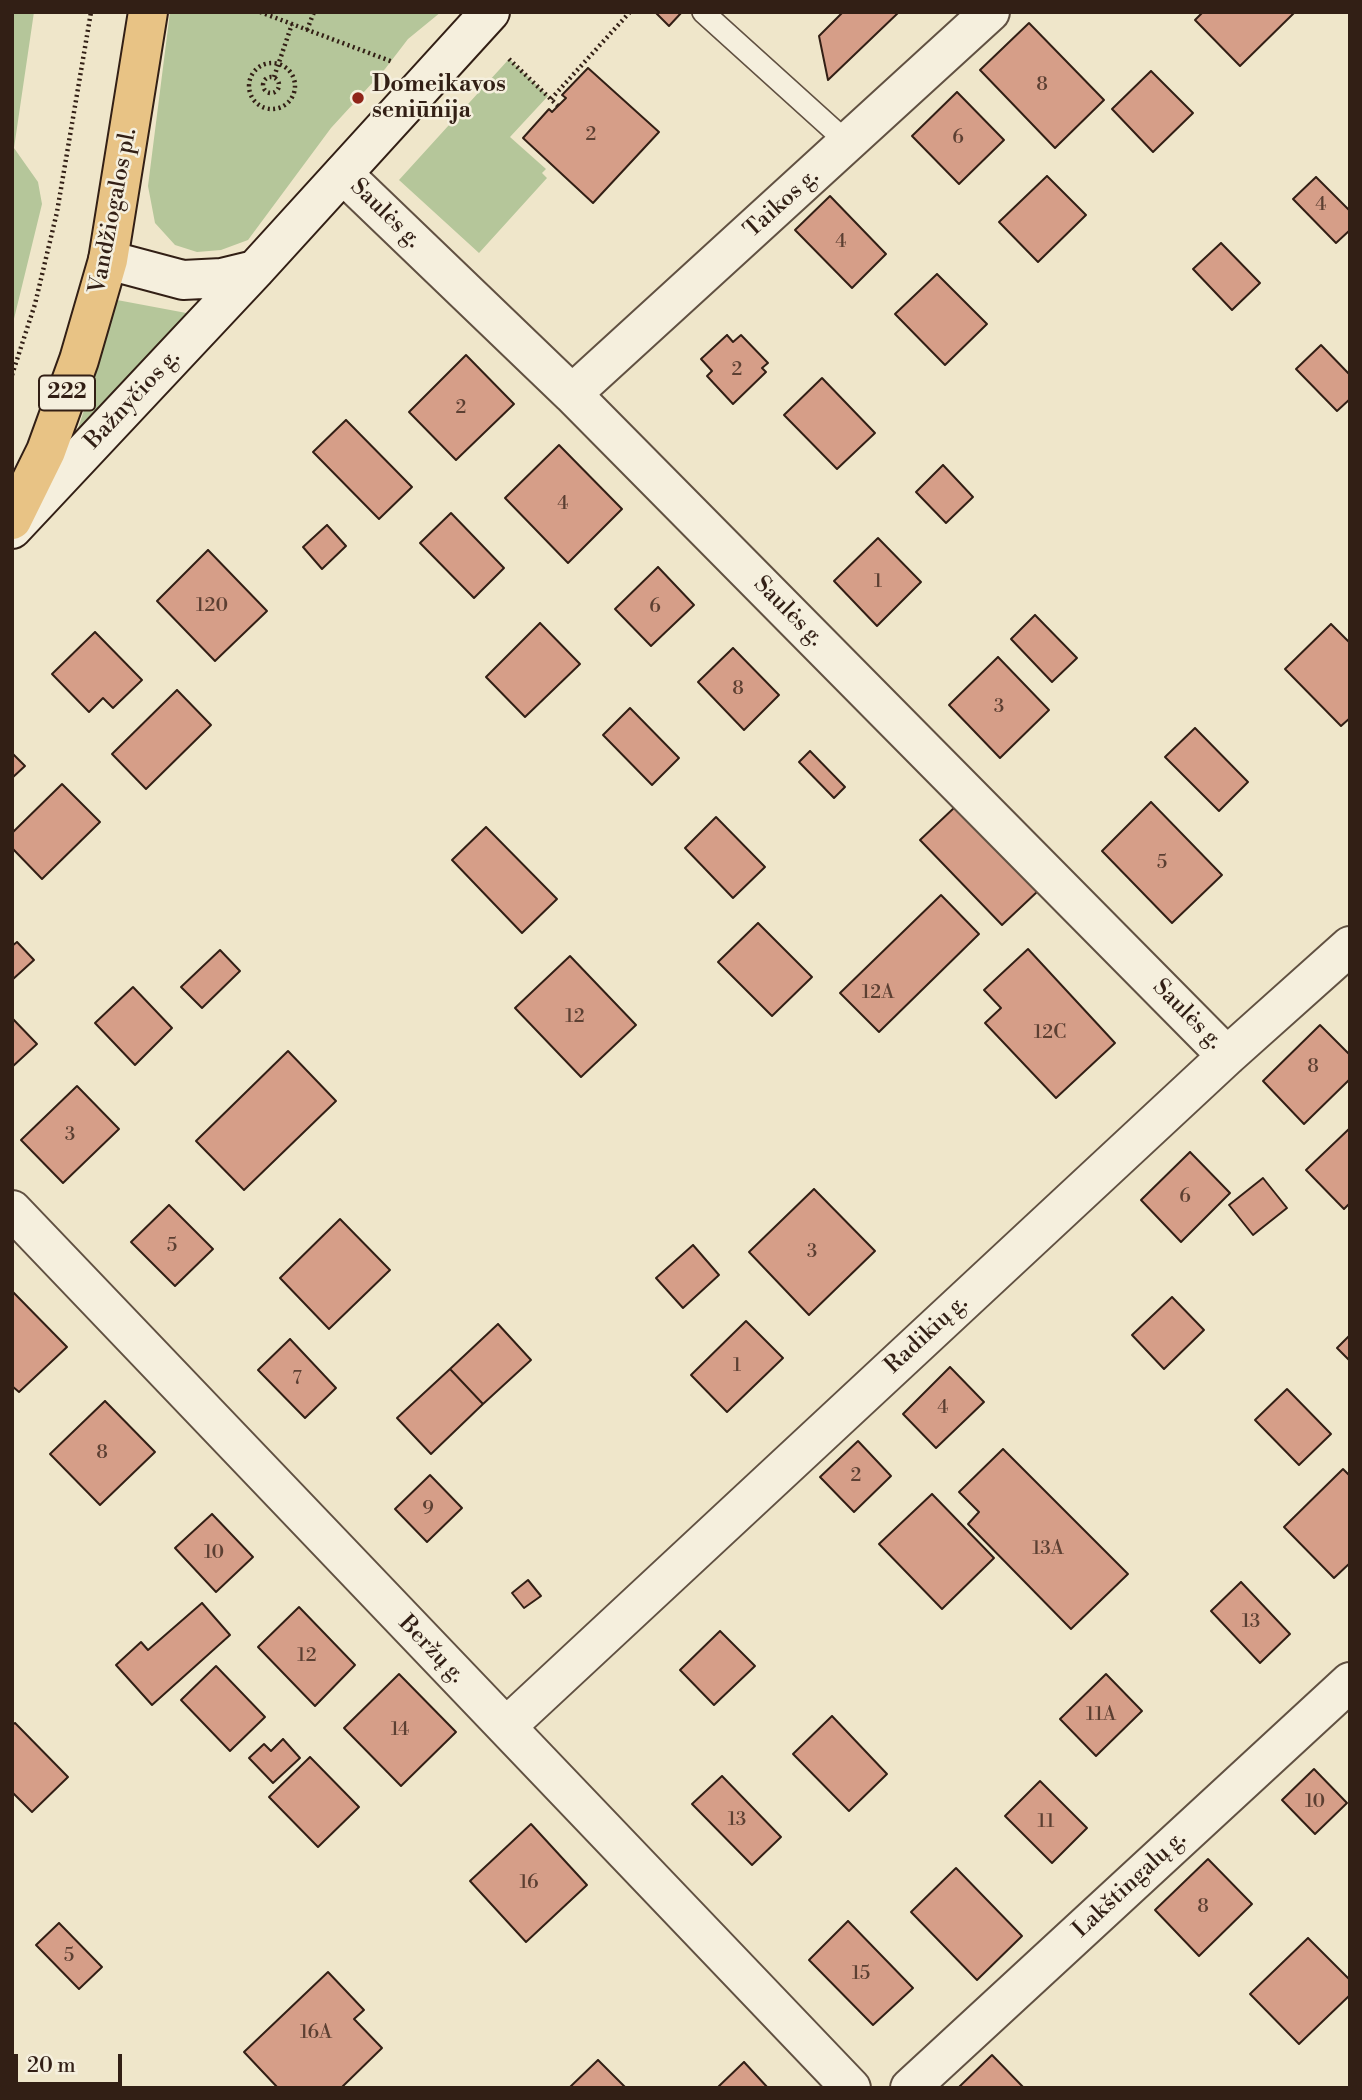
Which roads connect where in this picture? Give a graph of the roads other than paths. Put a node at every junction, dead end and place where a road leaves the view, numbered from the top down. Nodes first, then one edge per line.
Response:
1 (148, 12) edge
2 (490, 12) edge
3 (703, 12) edge
4 (990, 12) edge
5 (849, 144) junction
6 (343, 174) junction
7 (108, 260) junction
8 (255, 270) junction
9 (572, 394) junction
10 (12, 520) edge
11 (12, 529) edge
12 (1350, 946) edge
13 (1227, 1056) junction
14 (12, 1210) edge
15 (1350, 1682) edge
16 (507, 1726) junction
17 (851, 2088) edge
18 (910, 2088) edge

1 - 7 main road, Vandžiogalos pl. / 222
2 - 6 street, Bažnyčios g.
3 - 5 lane
4 - 5 street, Taikos g.
5 - 9 street, Taikos g.
6 - 8 street, Bažnyčios g.
6 - 9 street, Saulės g.
7 - 8 street
7 - 10 main road, Vandžiogalos pl. / 222
8 - 11 street, Bažnyčios g.
9 - 13 street, Saulės g.
12 - 13 street, Radikių g.
13 - 16 street, Radikių g.
14 - 16 street, Beržų g.
15 - 18 street, Lakštingalų g.
16 - 17 street, Beržų g.

